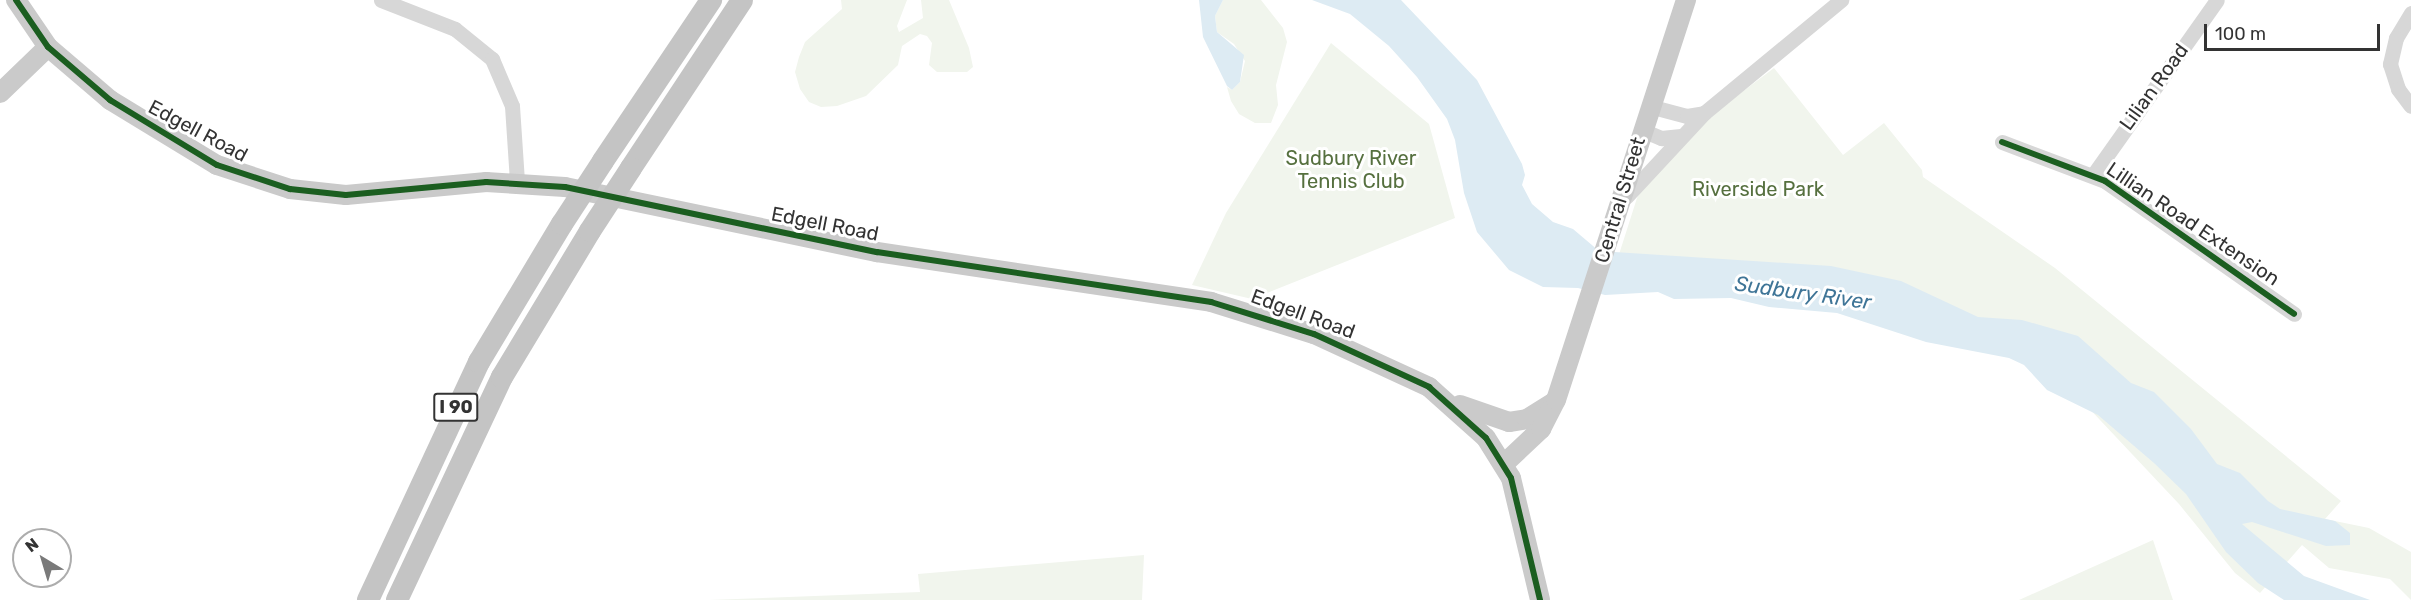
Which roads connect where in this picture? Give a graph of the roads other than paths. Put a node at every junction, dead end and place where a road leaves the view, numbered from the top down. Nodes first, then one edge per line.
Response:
1 (16, 0) edge
2 (381, 0) edge
3 (711, 0) edge
4 (742, 0) edge
5 (1686, 0) edge
6 (1841, 0) edge
7 (2217, 0) edge
8 (2411, 13) edge
9 (48, 46) junction
10 (0, 93) edge
11 (1649, 106) junction
12 (2411, 106) edge
13 (1704, 113) junction
14 (1642, 130) junction
15 (1681, 136) junction
16 (2002, 142) dead end
17 (2093, 175) junction
18 (517, 182) junction
19 (1617, 209) junction
20 (2294, 314) dead end
21 (1444, 398) junction
22 (1557, 400) junction
23 (1505, 463) junction
24 (368, 600) edge
25 (397, 600) edge
26 (1540, 600) edge

1 - 9 main road, Edgell Road
2 - 18 street
3 - 24 highway, I 90, bridge
4 - 25 highway, I 90, bridge
5 - 11 main road, Central Street
6 - 13 street
7 - 17 street, Lilian Road
8 - 12 street
9 - 10 main road
9 - 18 main road, Edgell Road
11 - 13 street
11 - 14 main road, Central Street
13 - 15 street
14 - 15 street
14 - 19 main road, Central Street
15 - 19 street
16 - 17 street, Lillian Road Extension
17 - 20 street, Lillian Road Extension
18 - 21 main road, Edgell Road
19 - 22 main road, Central Street
21 - 22 main road
21 - 23 main road, Edgell Road
22 - 23 main road, Central Street
23 - 26 main road, Edgell Road

